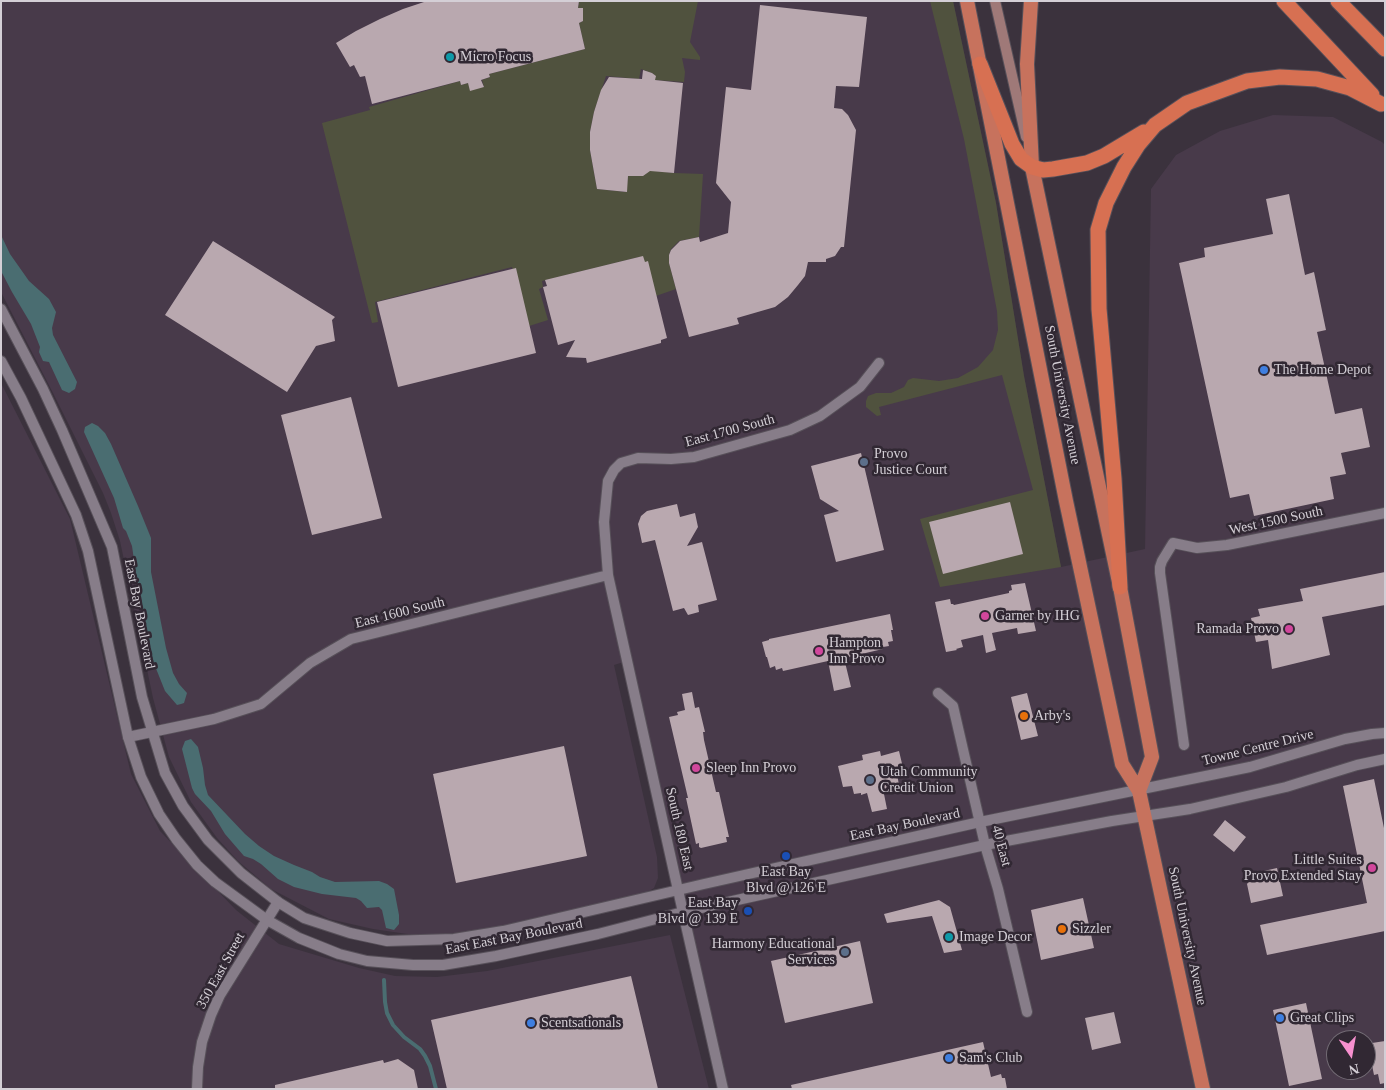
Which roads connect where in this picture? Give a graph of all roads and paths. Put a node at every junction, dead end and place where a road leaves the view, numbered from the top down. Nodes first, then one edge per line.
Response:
1 (967, 1) edge
2 (995, 1) edge
3 (1032, 1) edge
4 (1284, 1) edge
5 (1338, 1) edge
6 (1385, 49) edge
7 (980, 64) junction
8 (1383, 106) edge
9 (1155, 125) junction
10 (1032, 167) junction
11 (1, 309) edge
12 (1, 361) edge
13 (880, 363) dead end
14 (1385, 513) edge
15 (608, 575) junction
16 (1120, 587) junction
17 (938, 693) dead end
18 (153, 731) junction
19 (1385, 733) edge
20 (128, 737) junction
21 (1184, 745) dead end
22 (1385, 759) edge
23 (1139, 790) junction
24 (1144, 815) junction
25 (980, 822) junction
26 (985, 845) junction
27 (678, 890) junction
28 (278, 902) junction
29 (683, 912) junction
30 (266, 920) junction
31 (1027, 1012) dead end
32 (197, 1089) edge
33 (723, 1089) edge
34 (1203, 1089) edge

1 - 7 highway, South University Avenue
2 - 10 main road, South University Avenue
3 - 10 highway
4 - 8 highway
5 - 6 highway
7 - 10 highway
7 - 23 highway, South University Avenue
8 - 9 highway
9 - 10 highway
9 - 16 highway
10 - 16 highway, South University Avenue
11 - 18 street, East Bay Boulevard
12 - 20 street
13 - 15 street, East 1700 South
14 - 21 street, West 1500 South
15 - 18 street, East 1600 South
15 - 27 street, South 180 East
16 - 23 highway, South University Avenue
17 - 25 street, 40 East
18 - 20 street, East 1600 South
18 - 28 street, East Bay Boulevard
19 - 23 street, Towne Centre Drive
20 - 30 street
22 - 24 street
23 - 24 highway, South University Avenue
23 - 25 street, East Bay Boulevard
24 - 26 street
24 - 34 highway, South University Avenue
25 - 26 street, 40 East
25 - 27 street, East Bay Boulevard
26 - 29 street
26 - 31 street, 40 East
27 - 28 street, East East Bay Boulevard
27 - 29 street, South 180 East
28 - 30 street, 350 East Street
29 - 30 street, East East Bay Boulevard
29 - 33 street, South 180 East
30 - 32 street, 350 East Street

